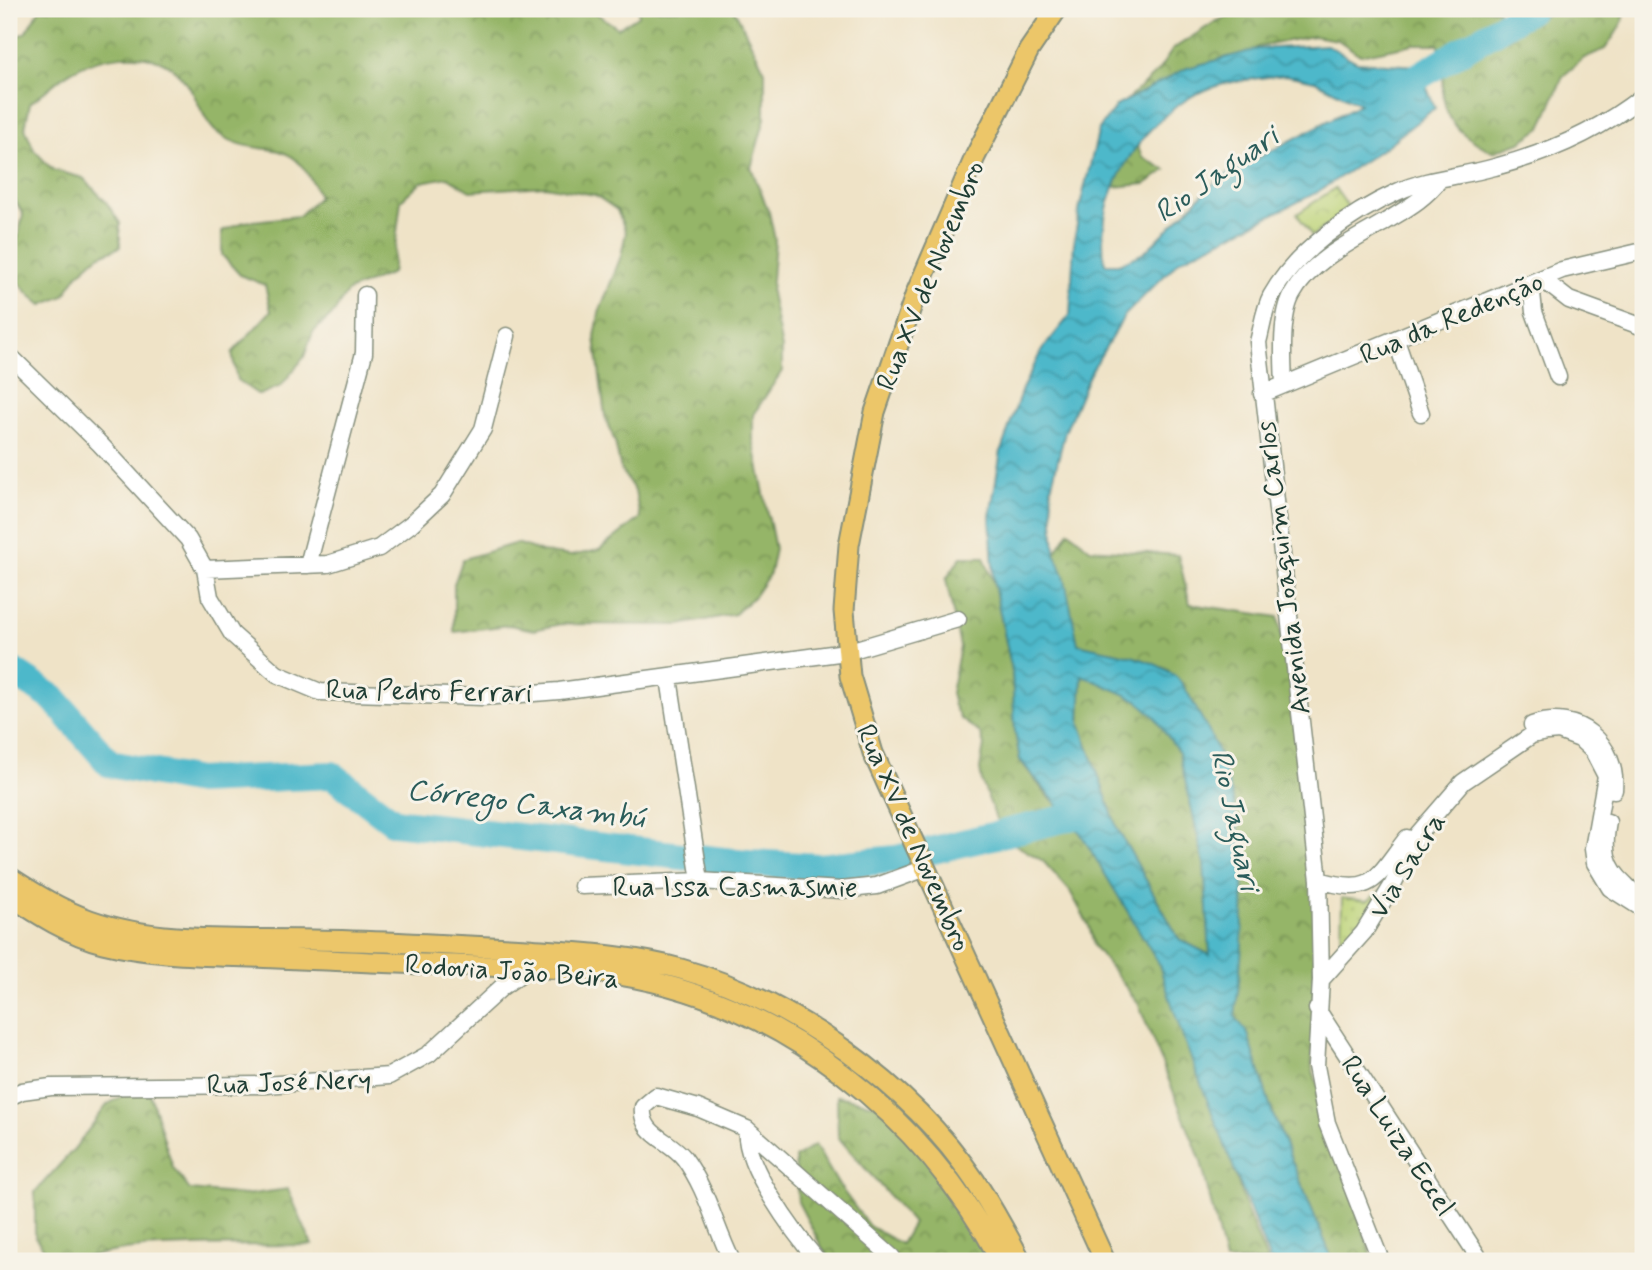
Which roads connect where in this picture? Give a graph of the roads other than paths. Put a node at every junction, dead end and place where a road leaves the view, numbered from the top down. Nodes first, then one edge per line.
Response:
1 (1058, 9) edge
2 (1643, 96) edge
3 (1440, 180) junction
4 (1643, 251) edge
5 (1536, 281) junction
6 (365, 295) dead end
7 (1643, 327) edge
8 (508, 336) dead end
9 (1396, 340) junction
10 (9, 355) edge
11 (1559, 377) dead end
12 (1284, 385) junction
13 (1262, 394) junction
14 (1421, 413) dead end
15 (308, 565) junction
16 (205, 569) junction
17 (958, 619) dead end
18 (846, 652) junction
19 (668, 678) junction
20 (1415, 832) junction
21 (1600, 861) junction
22 (925, 866) junction
23 (699, 876) junction
24 (9, 877) edge
25 (1319, 880) junction
26 (582, 886) dead end
27 (9, 895) edge
28 (1643, 897) edge
29 (1643, 909) edge
30 (532, 966) junction
31 (1321, 980) junction
32 (1317, 1009) junction
33 (9, 1097) edge
34 (747, 1129) junction
35 (892, 1257) dead end
36 (732, 1261) edge
37 (818, 1261) edge
38 (1001, 1261) edge
39 (1021, 1261) edge
40 (1105, 1261) edge
41 (1381, 1261) edge
42 (1481, 1261) edge

1 - 18 main road, Rua XV de Novembro
2 - 3 street, Avenida Joaquim Carlos
3 - 12 street
3 - 13 street, Avenida Joaquim Carlos
4 - 5 street, Rua da Redenção
5 - 7 street
5 - 9 street, Rua da Redenção
5 - 11 street
6 - 15 street
8 - 15 street
9 - 12 street, Rua da Redenção
9 - 14 street
10 - 16 street, Rua Pedro Ferrari
12 - 13 street, Rua da Redenção
13 - 25 street, Avenida Joaquim Carlos
15 - 16 street
16 - 19 street, Rua Pedro Ferrari
17 - 18 street, Rua Pedro Ferrari
18 - 19 street, Rua Pedro Ferrari
18 - 22 main road, Rua XV de Novembro
19 - 23 street
20 - 21 street, Via Sacra
20 - 25 street, Via Sacra
20 - 31 street, Via Sacra
21 - 28 street
21 - 29 street
22 - 23 street, Rua Issa Casmasmie
22 - 40 main road, Rua XV de Novembro
23 - 26 street, Rua Issa Casmasmie
24 - 39 main road, Rodovia João Beira
25 - 31 street, Avenida Joaquim Carlos
27 - 30 main road, Rodovia João Beira
30 - 33 street, Rua José Nery
30 - 38 main road, Rodovia João Beira
31 - 32 street, Avenida Joaquim Carlos
32 - 41 street, Avenida Joaquim Carlos
32 - 42 street, Rua Luiza Eccel
34 - 35 street
34 - 36 street
34 - 37 street

